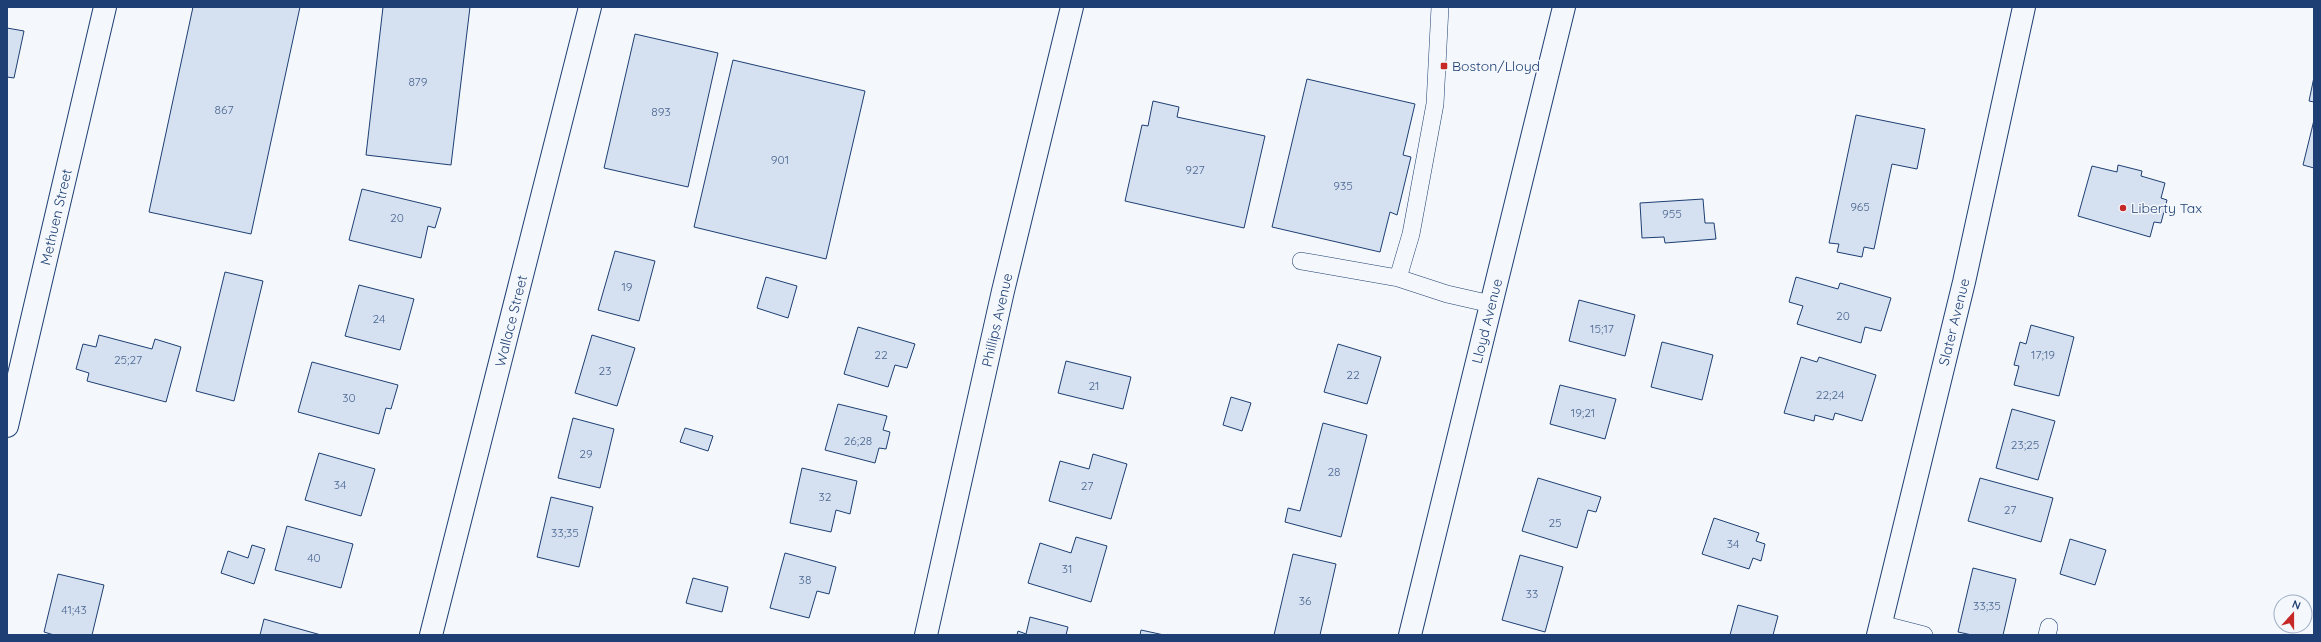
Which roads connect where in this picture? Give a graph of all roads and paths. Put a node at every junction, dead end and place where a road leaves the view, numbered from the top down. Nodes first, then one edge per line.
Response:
1 (105, 7) edge
2 (590, 7) edge
3 (1072, 7) edge
4 (1440, 7) edge
5 (1564, 7) edge
6 (2024, 7) edge
7 (1302, 261) dead end
8 (1398, 278) junction
9 (1491, 304) junction
10 (7, 426) edge
11 (1879, 630) edge
12 (431, 635) edge
13 (926, 635) edge
14 (1410, 635) edge
15 (1924, 635) edge

1 - 10 street, Methuen Street
2 - 12 street, Wallace Street
3 - 13 street, Phillips Avenue
4 - 8 lane
5 - 9 street, Lloyd Avenue
6 - 11 street, Slater Avenue
7 - 8 lane
8 - 9 lane
9 - 14 street, Lloyd Avenue
11 - 15 lane

